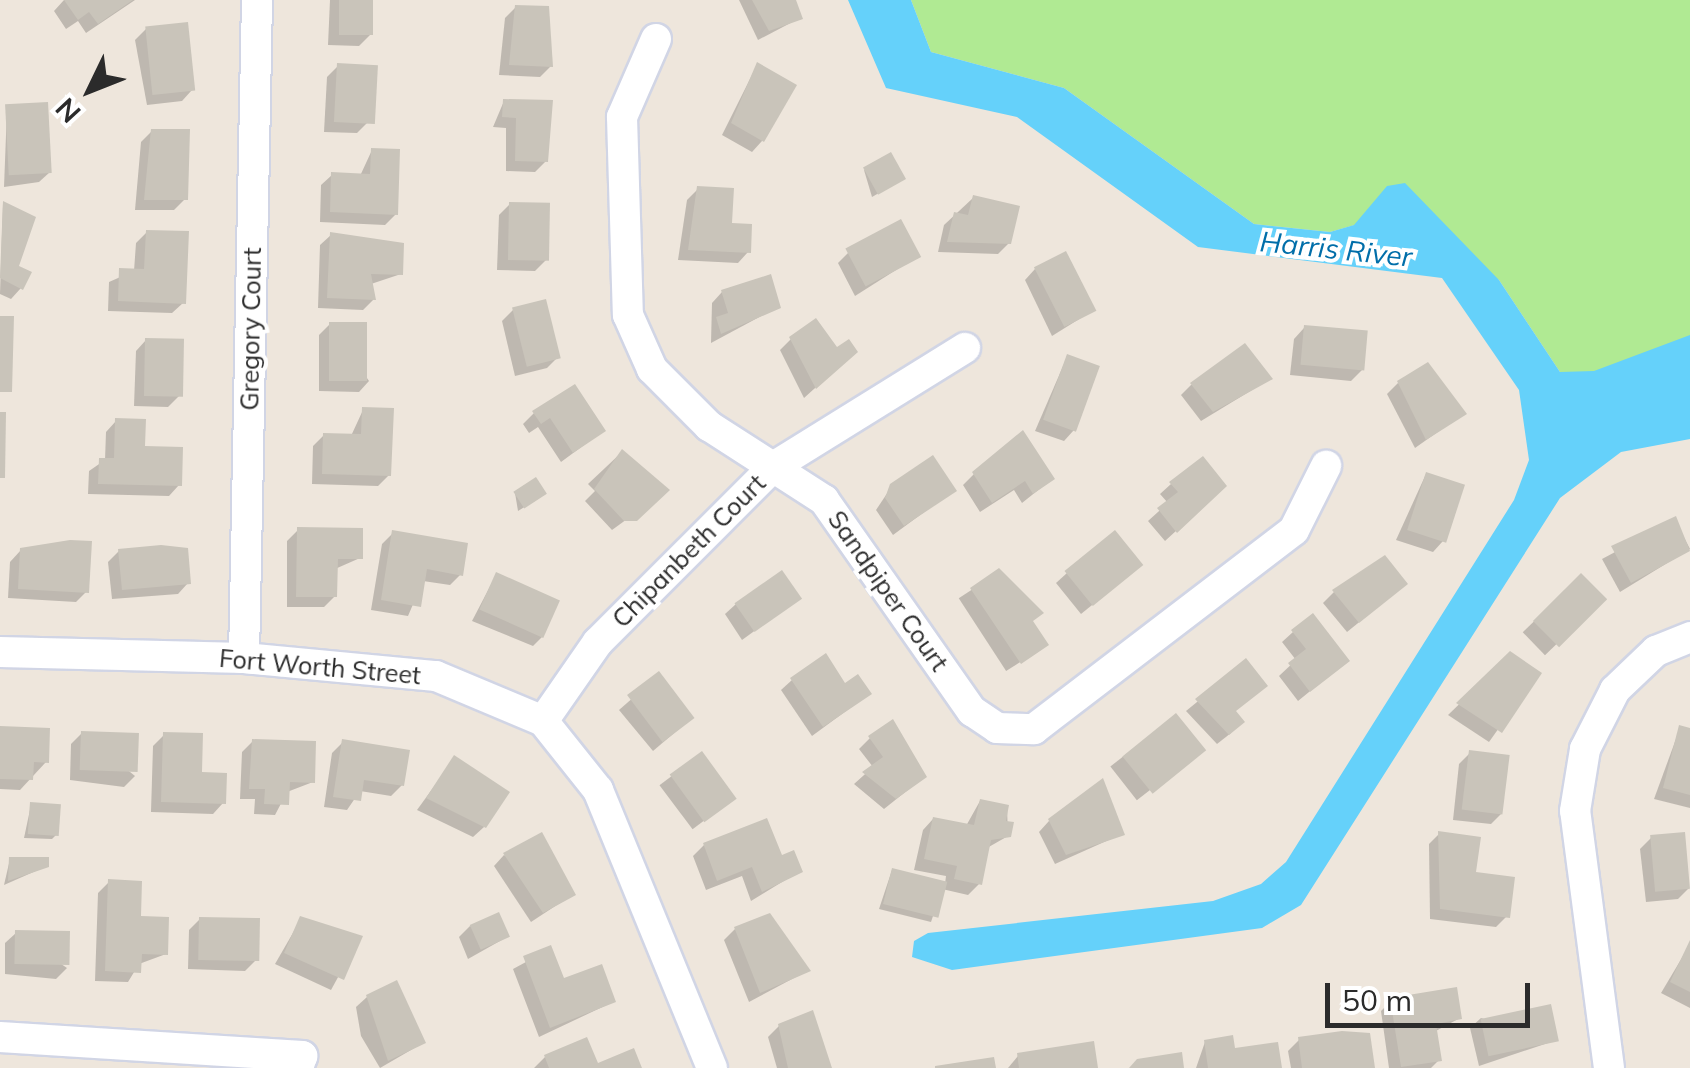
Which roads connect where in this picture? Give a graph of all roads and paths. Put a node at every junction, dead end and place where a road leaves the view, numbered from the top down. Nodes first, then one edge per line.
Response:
1 (257, 0) edge
2 (656, 39) dead end
3 (965, 348) dead end
4 (1326, 466) dead end
5 (773, 468) junction
6 (1690, 637) edge
7 (0, 652) edge
8 (244, 658) junction
9 (543, 721) junction
10 (0, 1037) edge
11 (298, 1068) edge
12 (712, 1068) edge
13 (1608, 1068) edge

1 - 8 street, Gregory Court
2 - 5 street, Sandpiper Court
3 - 5 street, Chipanbeth Court
4 - 5 street, Sandpiper Court
5 - 9 street, Chipanbeth Court
6 - 13 street
7 - 8 street, Fort Worth Street
8 - 9 street, Fort Worth Street
9 - 12 street, Fort Worth Street
10 - 11 street

